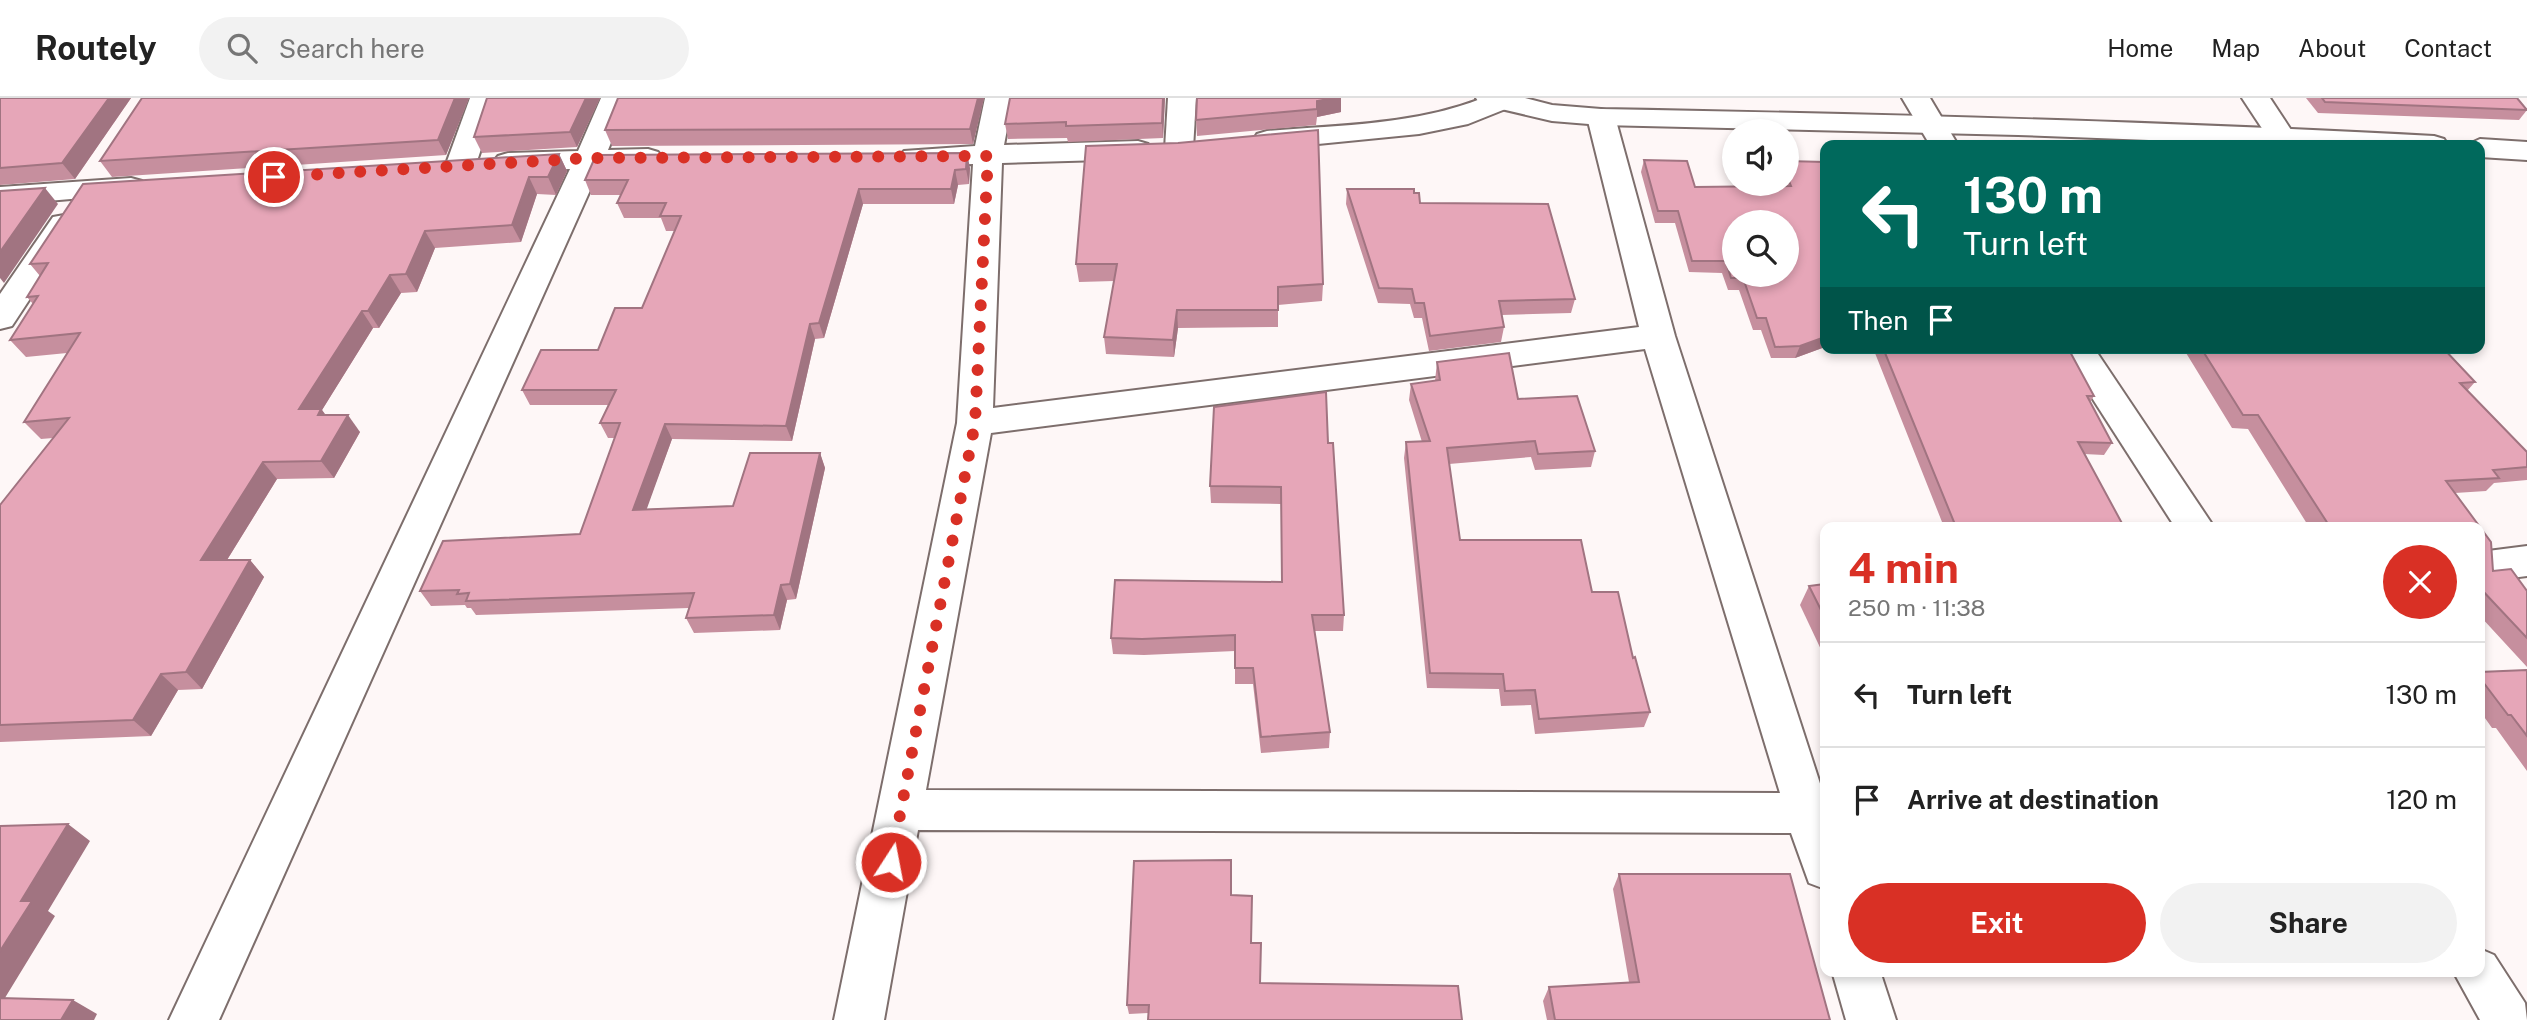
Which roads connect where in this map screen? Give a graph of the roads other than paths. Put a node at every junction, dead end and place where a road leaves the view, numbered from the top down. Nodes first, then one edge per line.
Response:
1 (484, 98) edge
2 (615, 98) edge
3 (999, 98) edge
4 (1182, 98) edge
5 (1916, 98) edge
6 (2256, 98) edge
7 (1494, 100) edge
8 (1601, 117) junction
9 (1937, 136) edge
10 (2281, 136) junction
11 (2349, 140) edge
12 (1207, 146) junction
13 (2485, 148) edge
14 (2527, 151) edge
15 (110, 156) edge
16 (988, 156) junction
17 (892, 157) edge
18 (590, 158) junction
19 (673, 158) edge
20 (157, 185) edge
21 (88, 190) junction
22 (0, 196) edge
23 (0, 318) edge
24 (1658, 336) junction
25 (2081, 354) edge
26 (975, 423) junction
27 (2192, 522) edge
28 (2527, 561) edge
29 (2485, 566) edge
30 (901, 810) junction
31 (1809, 813) junction
32 (1820, 851) edge
33 (1858, 977) edge
34 (2481, 977) edge
35 (194, 1020) edge
36 (859, 1020) edge
37 (1871, 1020) edge
38 (2508, 1020) edge

1 - 18 street
2 - 18 street
3 - 16 street
4 - 12 street
5 - 9 street
6 - 10 street
7 - 8 street
7 - 12 street
8 - 9 street
8 - 24 street
9 - 10 street
10 - 11 street
12 - 16 street
13 - 14 street
15 - 21 street
16 - 17 street
16 - 26 street
18 - 19 street
18 - 35 street
20 - 21 street
21 - 22 street
21 - 23 street
24 - 26 street
24 - 31 street
25 - 27 street
26 - 30 street
28 - 29 street
30 - 31 street
30 - 36 street
31 - 32 street
33 - 37 street
34 - 38 street

